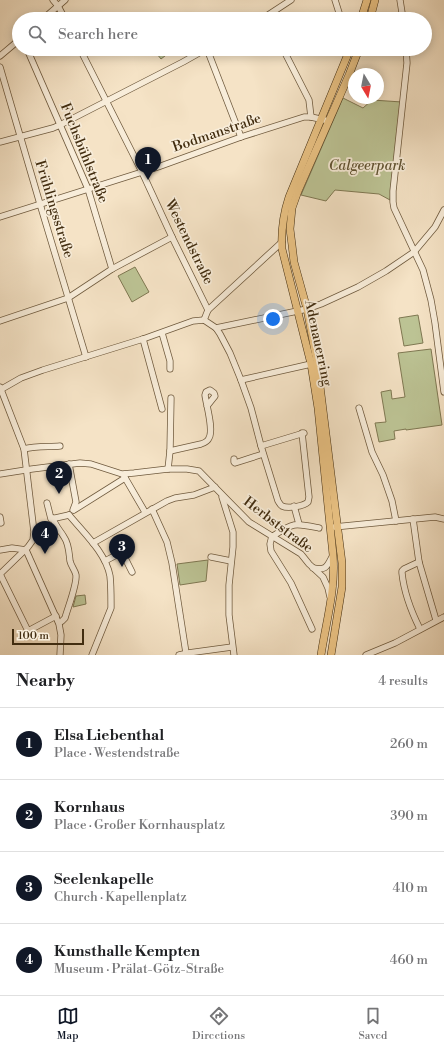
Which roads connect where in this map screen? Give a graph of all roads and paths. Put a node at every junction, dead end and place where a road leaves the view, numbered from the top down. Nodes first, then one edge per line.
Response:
1 (53, 0) edge
2 (65, 0) edge
3 (291, 0) edge
4 (335, 0) edge
5 (366, 0) edge
6 (375, 0) edge
7 (400, 0) edge
8 (58, 6) junction
9 (51, 12) edge
10 (61, 12) edge
11 (274, 12) edge
12 (339, 12) edge
13 (363, 12) edge
14 (372, 12) edge
15 (402, 12) edge
16 (12, 46) edge
17 (0, 56) edge
18 (30, 56) edge
19 (83, 56) edge
20 (194, 56) edge
21 (210, 56) edge
22 (287, 56) edge
23 (347, 56) edge
24 (356, 56) edge
25 (406, 56) edge
26 (0, 67) edge
27 (106, 102) junction
28 (311, 117) junction
29 (325, 120) junction
30 (60, 125) junction
31 (20, 137) junction
32 (241, 137) junction
33 (0, 142) edge
34 (142, 172) junction
35 (88, 189) junction
36 (40, 204) junction
37 (444, 210) edge
38 (0, 217) edge
39 (172, 237) junction
40 (282, 242) junction
41 (414, 252) junction
42 (112, 269) junction
43 (68, 298) junction
44 (306, 309) junction
45 (208, 310) junction
46 (298, 311) junction
47 (204, 320) junction
48 (0, 321) edge
49 (216, 328) junction
50 (162, 333) junction
51 (143, 339) junction
52 (86, 357) junction
53 (311, 364) junction
54 (170, 369) dead end
55 (241, 380) junction
56 (0, 389) edge
57 (444, 392) edge
58 (171, 398) dead end
59 (207, 406) dead end
60 (359, 408) dead end
61 (162, 409) dead end
62 (60, 446) dead end
63 (261, 446) junction
64 (24, 449) junction
65 (170, 451) junction
66 (263, 454) junction
67 (234, 459) dead end
68 (69, 464) junction
69 (168, 468) junction
70 (27, 470) junction
71 (0, 474) edge
72 (124, 476) junction
73 (215, 487) junction
74 (222, 494) junction
75 (47, 503) dead end
76 (294, 506) junction
77 (152, 509) junction
78 (74, 510) junction
79 (145, 512) junction
80 (69, 515) junction
81 (0, 517) edge
82 (53, 518) junction
83 (413, 519) junction
84 (444, 519) edge
85 (396, 521) junction
86 (0, 523) edge
87 (299, 524) junction
88 (330, 527) junction
89 (338, 527) junction
90 (319, 528) dead end
91 (272, 536) junction
92 (93, 543) junction
93 (0, 550) edge
94 (26, 550) junction
95 (333, 555) junction
96 (211, 557) dead end
97 (105, 561) junction
98 (232, 561) junction
99 (419, 562) junction
100 (313, 568) junction
101 (132, 572) dead end
102 (0, 574) edge
103 (331, 599) junction
104 (56, 616) junction
105 (444, 617) edge
106 (436, 620) junction
107 (58, 623) junction
108 (312, 629) dead end
109 (420, 629) junction
110 (232, 647) junction
111 (186, 653) junction
112 (60, 655) edge
113 (92, 655) edge
114 (179, 655) edge
115 (234, 655) edge
116 (321, 655) edge
117 (331, 655) edge
118 (366, 655) edge

1 - 8 street
2 - 8 street
3 - 11 street
4 - 12 street
5 - 13 main road
6 - 14 main road
7 - 15 street
8 - 9 street
8 - 10 street
16 - 17 street
18 - 30 street, Fuchsbühlstraße
19 - 27 street, Westendstraße
20 - 27 street
21 - 32 street
22 - 28 street
23 - 29 main road, Adenauerring
24 - 29 main road, Adenauerring
25 - 41 street
26 - 31 street, Frühlingsstraße
27 - 30 street
27 - 34 street, Westendstraße
28 - 29 street, Bodmanstraße
28 - 32 street, Bodmanstraße
29 - 40 main road, Adenauerring
29 - 44 main road, Adenauerring
30 - 31 street
30 - 35 street, Fuchsbühlstraße
31 - 33 street
31 - 36 street, Frühlingsstraße
32 - 34 street, Bodmanstraße
34 - 35 street, Bodmanstraße
34 - 39 street, Westendstraße
35 - 36 street, Bodmanstraße
35 - 42 street, Fuchsbühlstraße
36 - 38 street, Bodmanstraße
36 - 43 street, Frühlingsstraße
37 - 41 street
39 - 42 street
39 - 45 street, Westendstraße
40 - 45 street
40 - 46 main road, Adenauerring
41 - 44 street
41 - 57 street
42 - 43 street
43 - 48 street
43 - 52 street, Frühlingsstraße
44 - 46 street
44 - 89 main road, Adenauerring
45 - 47 street
46 - 49 street
46 - 53 main road, Adenauerring
47 - 49 street
47 - 50 street
49 - 55 street
50 - 51 street
50 - 54 street
51 - 52 street
51 - 61 street
52 - 56 street
53 - 55 street
53 - 88 main road, Adenauerring
55 - 63 street
56 - 64 street
58 - 65 street
59 - 65 street
60 - 85 street
62 - 64 street
63 - 66 street
63 - 76 street
64 - 70 street
65 - 69 street
66 - 67 street
66 - 76 street
68 - 70 street
68 - 72 street
68 - 78 street
69 - 72 street, Herbststraße
69 - 73 street, Herbststraße
70 - 71 street
70 - 94 street
72 - 78 street, Herbststraße
72 - 79 street
73 - 74 street, Herbststraße
73 - 77 street
74 - 91 street, Herbststraße
74 - 98 street
75 - 82 street
76 - 87 street
77 - 79 street
77 - 111 street
78 - 80 street, Herbststraße
79 - 92 street
80 - 82 street
80 - 92 street
81 - 86 street
82 - 107 street
83 - 84 street
83 - 85 street
83 - 99 street
85 - 89 street
87 - 90 street
87 - 91 street
88 - 89 street
88 - 95 main road, Adenauerring
89 - 117 main road, Adenauerring
91 - 100 street, Herbststraße
91 - 108 street
92 - 97 street
93 - 94 street
94 - 102 street
94 - 104 street
95 - 100 street, Herbststraße
95 - 103 main road, Adenauerring
96 - 98 street
97 - 101 street
97 - 113 street
98 - 110 street
99 - 106 street
99 - 109 street
100 - 103 street, Herbststraße
102 - 104 street
103 - 116 main road, Adenauerring
104 - 107 street
105 - 106 street
106 - 109 street
107 - 112 street
109 - 118 street
110 - 111 street
110 - 115 street
111 - 114 street

